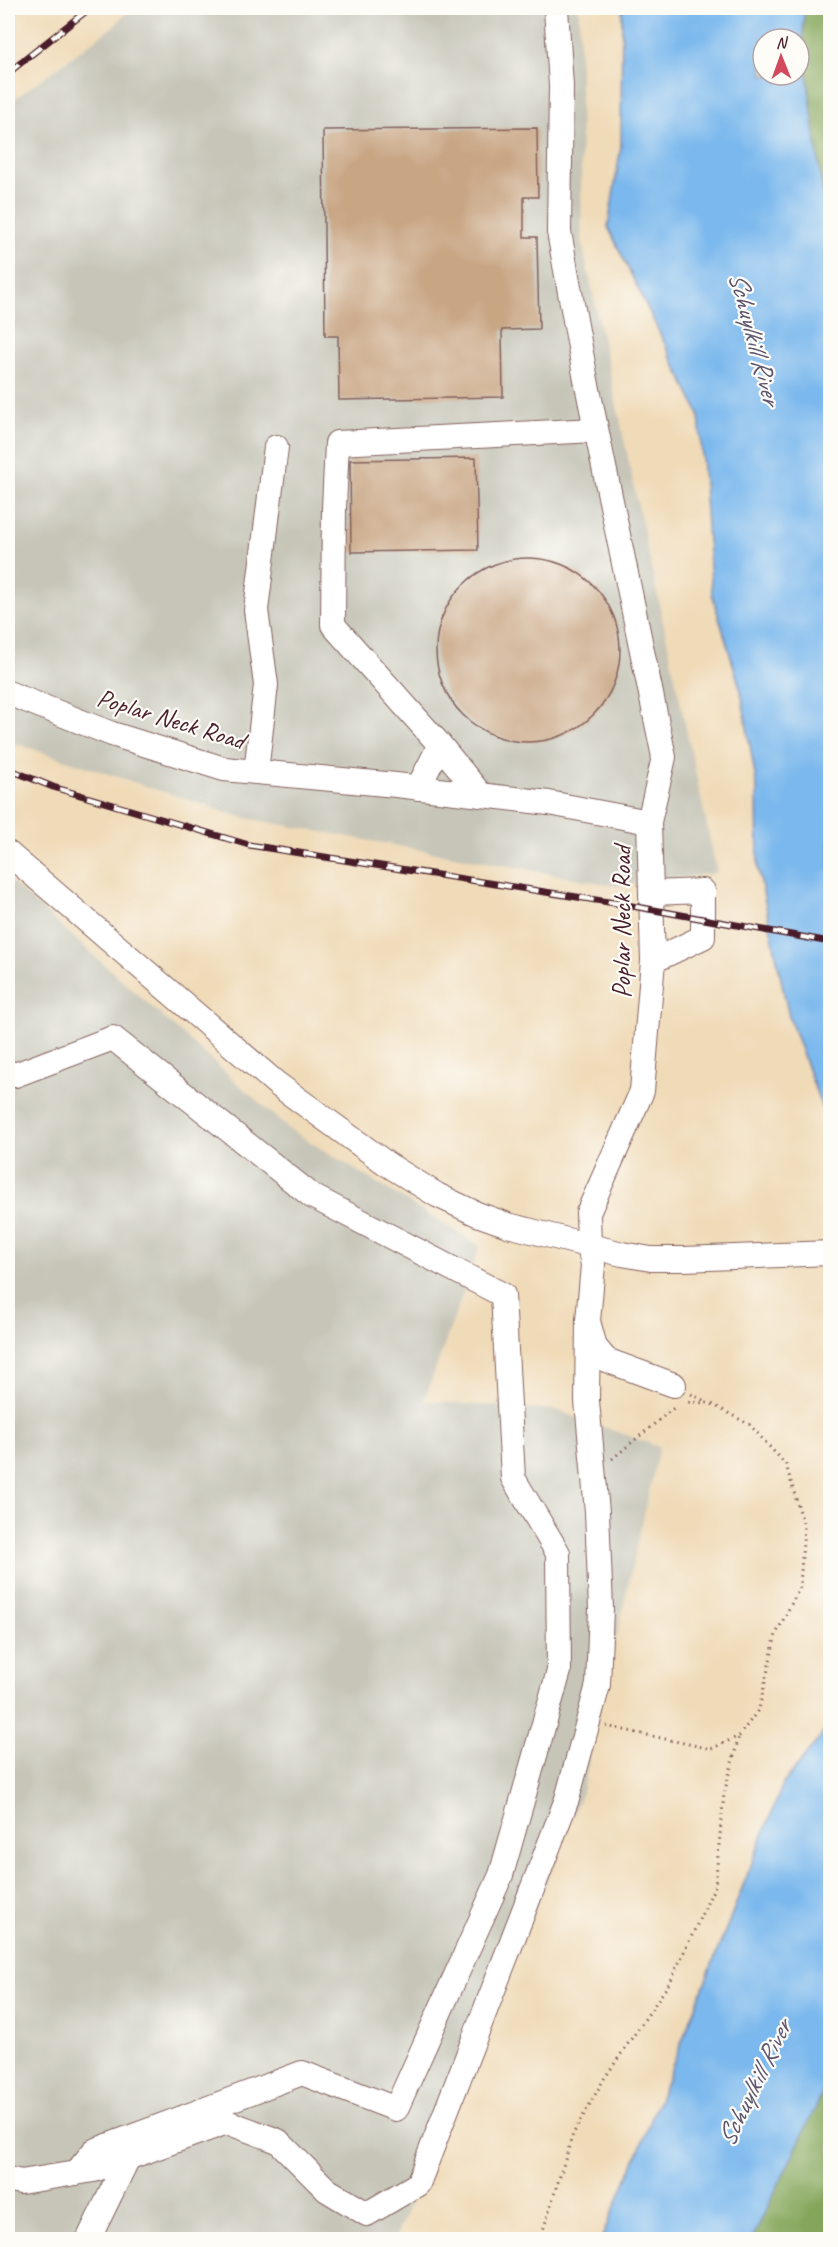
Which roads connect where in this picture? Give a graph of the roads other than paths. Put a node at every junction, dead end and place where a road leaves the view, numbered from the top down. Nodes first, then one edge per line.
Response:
1 (556, 8) edge
2 (596, 430) junction
3 (276, 447) dead end
4 (8, 693) edge
5 (440, 745) junction
6 (256, 772) junction
7 (418, 788) junction
8 (481, 795) junction
9 (649, 822) junction
10 (8, 853) edge
11 (651, 893) junction
12 (653, 961) junction
13 (8, 1072) edge
14 (589, 1246) junction
15 (831, 1253) edge
16 (588, 1321) junction
17 (674, 1384) dead end
18 (128, 2158) junction
19 (76, 2173) junction
20 (8, 2179) edge
21 (88, 2240) edge

1 - 2 lane
2 - 5 lane
2 - 9 lane
3 - 6 lane
4 - 6 lane, Poplar Neck Road
5 - 7 lane
5 - 8 lane
6 - 7 lane, Poplar Neck Road
7 - 8 lane, Poplar Neck Road
8 - 9 lane, Poplar Neck Road
9 - 11 lane, Poplar Neck Road
10 - 14 lane
11 - 12 lane, Poplar Neck Road
11 - 12 lane
12 - 14 lane, Poplar Neck Road
13 - 19 lane
14 - 15 lane
14 - 16 lane, Poplar Neck Road
16 - 17 lane
16 - 18 lane, Poplar Neck Road
18 - 19 lane
18 - 21 lane
19 - 20 lane

